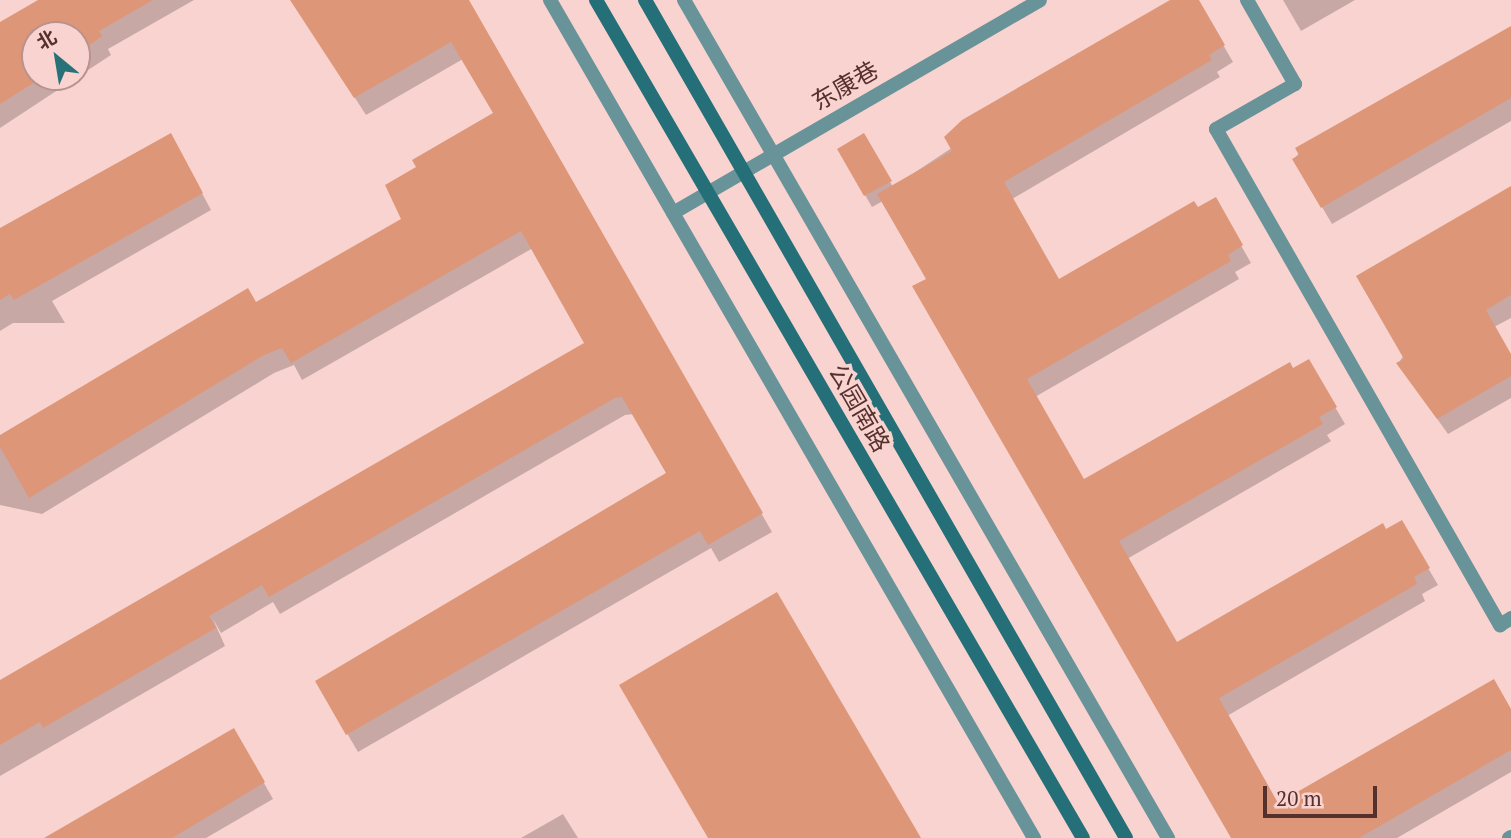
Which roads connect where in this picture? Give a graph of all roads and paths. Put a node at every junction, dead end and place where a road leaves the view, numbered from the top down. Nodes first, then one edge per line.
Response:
1 (550, 0) edge
2 (596, 0) edge
3 (645, 0) edge
4 (684, 0) edge
5 (1040, 0) edge
6 (1247, 0) edge
7 (772, 154) junction
8 (743, 171) junction
9 (707, 192) junction
10 (673, 213) junction
11 (1511, 618) edge
12 (1034, 838) edge
13 (1083, 838) edge
14 (1126, 838) edge
15 (1168, 838) edge

1 - 10 street
2 - 9 main road, 公园南路
3 - 8 main road, 公园南路
4 - 7 street
5 - 7 street, 东康巷
6 - 11 street
7 - 8 street, 东康巷
7 - 15 street
8 - 9 street, 东康巷
8 - 14 main road, 公园南路
9 - 10 street, 东康巷
9 - 13 main road, 公园南路
10 - 12 street

